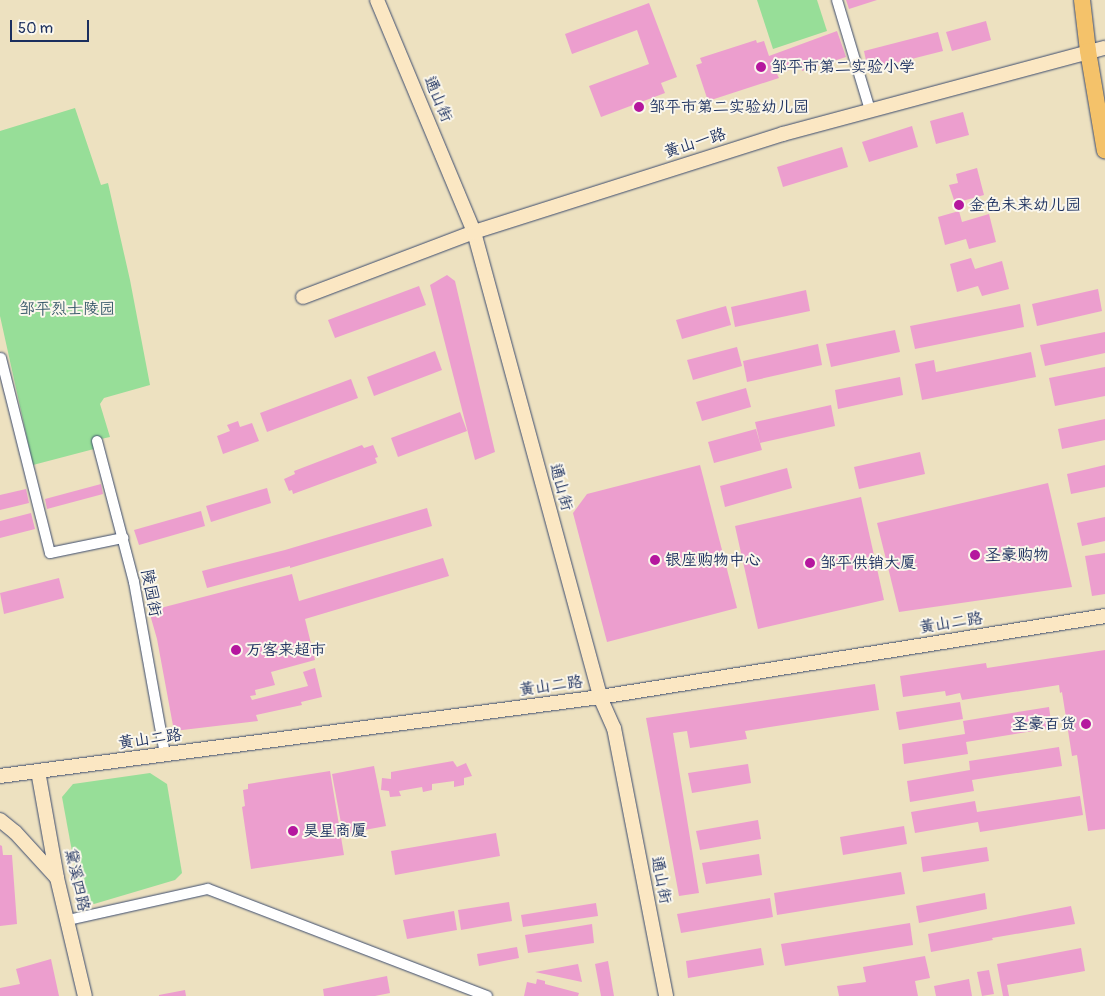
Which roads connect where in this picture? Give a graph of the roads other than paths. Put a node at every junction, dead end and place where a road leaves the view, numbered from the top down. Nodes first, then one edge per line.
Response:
1 (377, 0) edge
2 (837, 0) edge
3 (1082, 0) edge
4 (1105, 48) edge
5 (1088, 52) junction
6 (870, 110) junction
7 (1105, 151) edge
8 (474, 232) junction
9 (304, 297) dead end
10 (1, 358) edge
11 (97, 441) dead end
12 (123, 538) junction
13 (1105, 616) edge
14 (600, 697) junction
15 (165, 754) junction
16 (38, 771) junction
17 (0, 776) edge
18 (0, 820) edge
19 (57, 878) junction
20 (68, 920) junction
21 (85, 996) edge
22 (487, 996) edge
23 (666, 996) edge

1 - 8 street, 通山街
2 - 6 street
3 - 5 main road
4 - 5 street, 黄山一路
5 - 6 street, 黄山一路
5 - 7 main road
6 - 8 street, 黄山一路
8 - 9 street, 黄山一路
8 - 14 street, 通山街
10 - 12 street
11 - 12 street, 陵园街
12 - 15 street, 陵园街
13 - 14 street, 黄山二路
14 - 15 street, 黄山二路
14 - 23 street, 通山街
15 - 16 street, 黄山二路
16 - 17 street, 黄山二路
16 - 19 street, 黛溪四路
18 - 19 street
19 - 20 street, 黛溪四路
20 - 21 street, 黛溪四路
20 - 22 street

